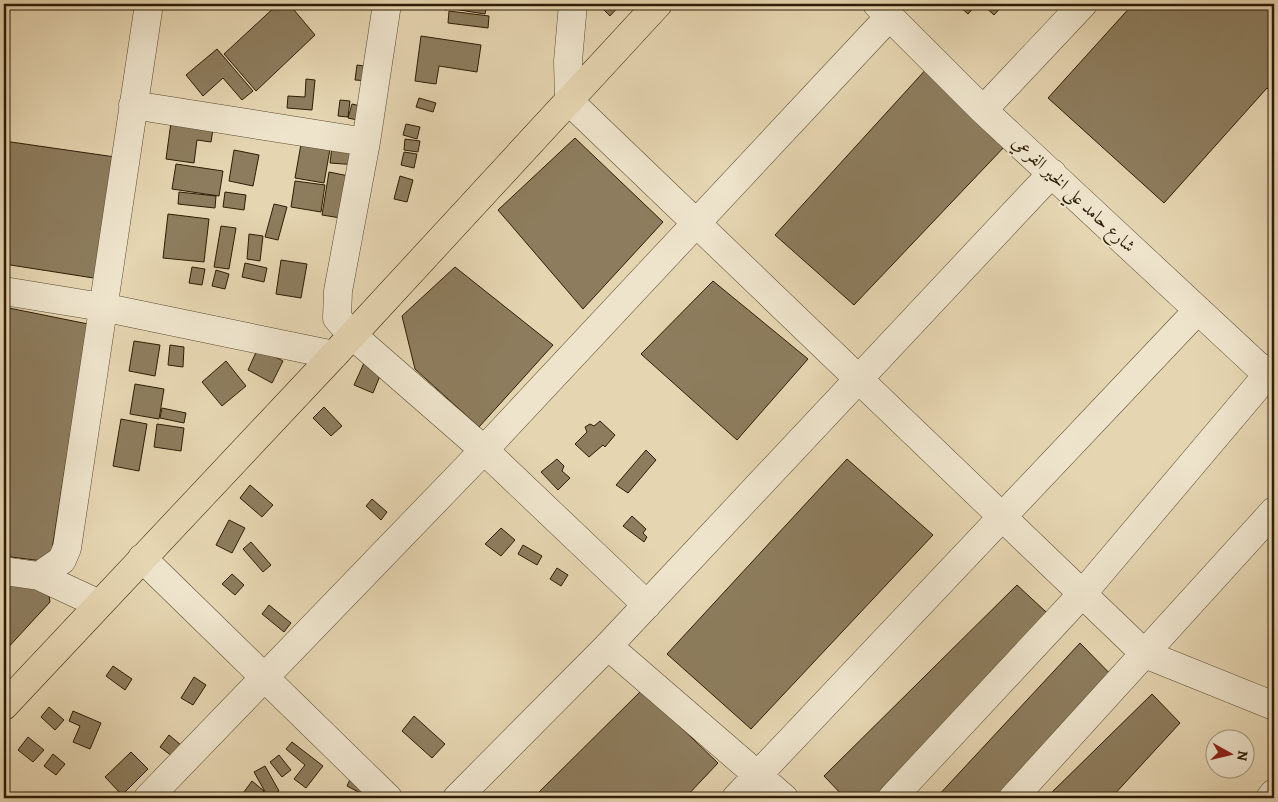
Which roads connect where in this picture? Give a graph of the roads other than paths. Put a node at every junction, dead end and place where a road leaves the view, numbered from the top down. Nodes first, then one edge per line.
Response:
1 (149, 4) edge
2 (387, 4) edge
3 (573, 4) edge
4 (658, 4) edge
5 (1082, 4) edge
6 (884, 10) edge
7 (569, 102) junction
8 (133, 105) junction
9 (984, 110) junction
10 (366, 142) junction
11 (1052, 174) junction
12 (697, 222) junction
13 (4, 291) edge
14 (102, 307) junction
15 (1198, 310) junction
16 (342, 344) junction
17 (1272, 374) edge
18 (858, 378) junction
19 (484, 450) junction
20 (1274, 511) edge
21 (1002, 517) junction
22 (142, 558) junction
23 (4, 571) edge
24 (39, 576) junction
25 (1083, 593) junction
26 (98, 604) junction
27 (647, 605) junction
28 (608, 646) junction
29 (1145, 654) junction
30 (265, 680) junction
31 (4, 706) edge
32 (1274, 706) edge
33 (757, 777) junction
34 (1274, 793) edge
35 (148, 798) edge
36 (388, 798) edge
37 (457, 798) edge
38 (736, 798) edge
39 (784, 798) edge
40 (892, 798) edge
41 (1013, 798) edge
42 (1270, 798) edge

1 - 8 street
2 - 10 street
3 - 7 street
4 - 7 main road
5 - 9 street
6 - 9 street, شارع حامد علي الخير الفرعي
6 - 12 street
7 - 12 street
7 - 16 main road
8 - 10 street
8 - 14 street
9 - 11 street, شارع حامد علي الخير الفرعي
10 - 16 street
11 - 15 street, شارع حامد علي الخير الفرعي
11 - 18 street
12 - 18 street
12 - 19 street
13 - 14 street
14 - 16 street
14 - 24 street
15 - 17 street, شارع حامد علي الخير الفرعي
15 - 21 street
16 - 19 street
16 - 22 main road
17 - 25 street
18 - 21 street
18 - 27 street
19 - 27 street
19 - 30 street
20 - 29 street
21 - 25 street
21 - 33 street
22 - 26 main road
22 - 30 street
23 - 24 street
24 - 26 street
25 - 29 street
25 - 40 street
26 - 31 main road
27 - 28 street
28 - 33 street
28 - 37 street
29 - 32 street
29 - 41 street
30 - 35 street
30 - 36 street
33 - 38 street
33 - 39 street
34 - 42 street

